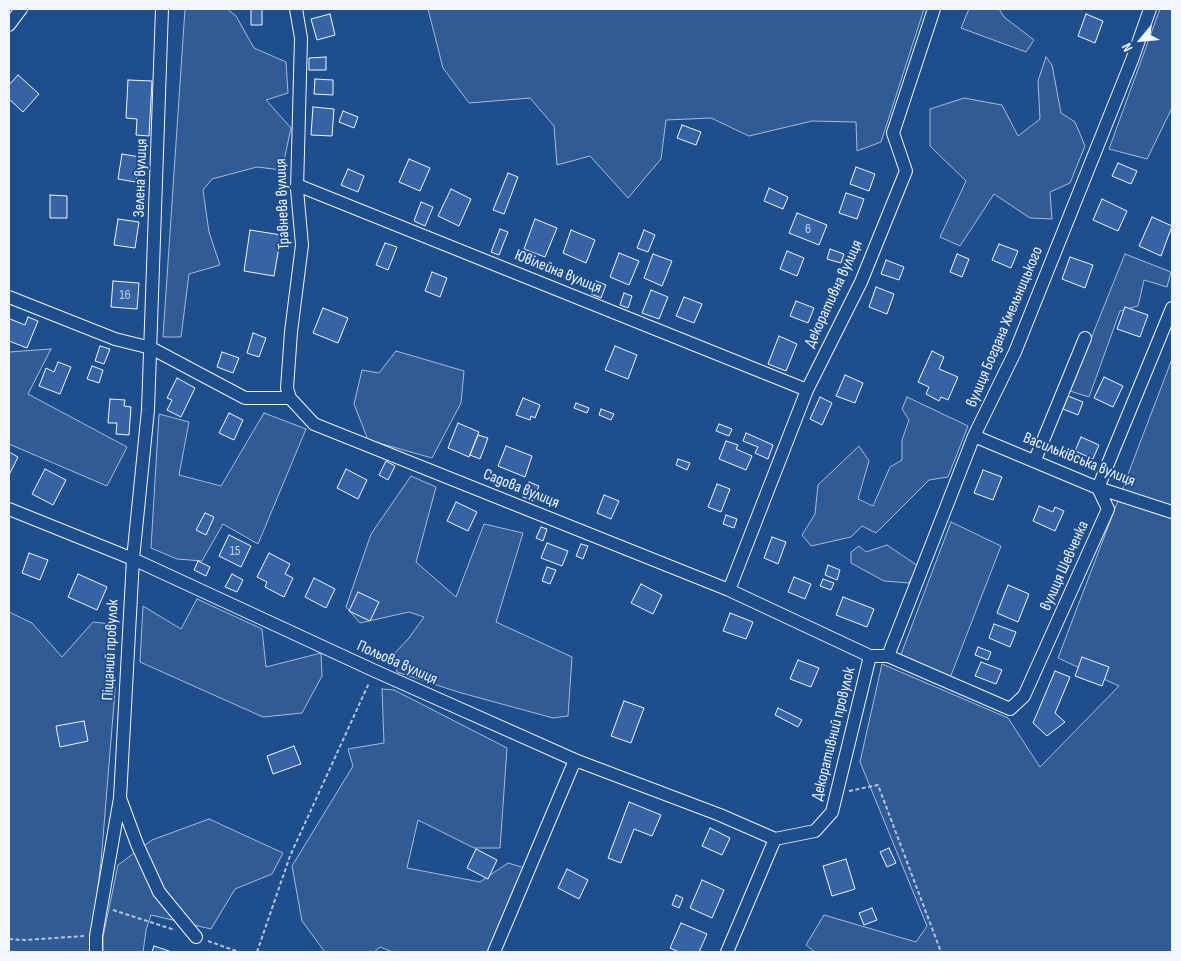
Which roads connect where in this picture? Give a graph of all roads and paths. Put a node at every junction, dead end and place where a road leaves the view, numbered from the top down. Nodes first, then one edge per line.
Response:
1 (21, 9) edge
2 (162, 9) edge
3 (296, 9) edge
4 (934, 9) edge
5 (1150, 9) edge
6 (9, 25) edge
7 (297, 185) junction
8 (9, 297) edge
9 (1172, 308) edge
10 (1085, 338) dead end
11 (151, 348) junction
12 (807, 390) junction
13 (290, 398) junction
14 (974, 436) junction
15 (1034, 460) junction
16 (1098, 488) junction
17 (9, 509) edge
18 (1172, 512) edge
19 (133, 559) junction
20 (730, 590) junction
21 (870, 656) junction
22 (888, 656) junction
23 (375, 671) junction
24 (575, 760) junction
25 (837, 793) junction
26 (120, 798) junction
27 (775, 839) junction
28 (101, 906) junction
29 (177, 931) dead end
30 (96, 936) junction
31 (196, 937) joint
32 (9, 939) edge
33 (96, 952) edge
34 (239, 952) edge
35 (257, 952) edge
36 (494, 952) edge
37 (727, 952) edge
38 (941, 952) edge

1 - 6 street
2 - 11 street, Зелена вулиця
3 - 7 street, Травнева вулиця
4 - 12 street, Декоративна вулиця
5 - 14 street, вулиця Богдана Хмельницького
7 - 12 street, Ювілейна вулиця
7 - 13 street, Травнева вулиця
8 - 11 street
9 - 16 street
10 - 15 street
11 - 13 street
11 - 19 street, Піщаний провулок
12 - 20 street, Декоративна вулиця
13 - 20 street, Садова вулиця
14 - 15 street, Васильківська вулиця
14 - 22 street, вулиця Богдана Хмельницького
15 - 16 street, Васильківська вулиця
16 - 18 street, Васильківська вулиця
16 - 22 street, вулиця Шевченка
17 - 19 street, Польова вулиця
19 - 23 street, Польова вулиця
19 - 26 street, Піщаний провулок
20 - 21 street, Садова вулиця
21 - 22 street, Садова вулиця
21 - 25 street, Декоративний провулок
23 - 24 street, Польова вулиця
23 - 35 path
24 - 27 street, Польова вулиця
24 - 36 street
25 - 27 street, Декоративний провулок
25 - 38 path
26 - 28 street, Піщаний провулок
26 - 31 street
27 - 37 street
28 - 29 path
28 - 30 street, Піщаний провулок
30 - 32 path
30 - 33 street, Піщаний провулок
31 - 34 path

